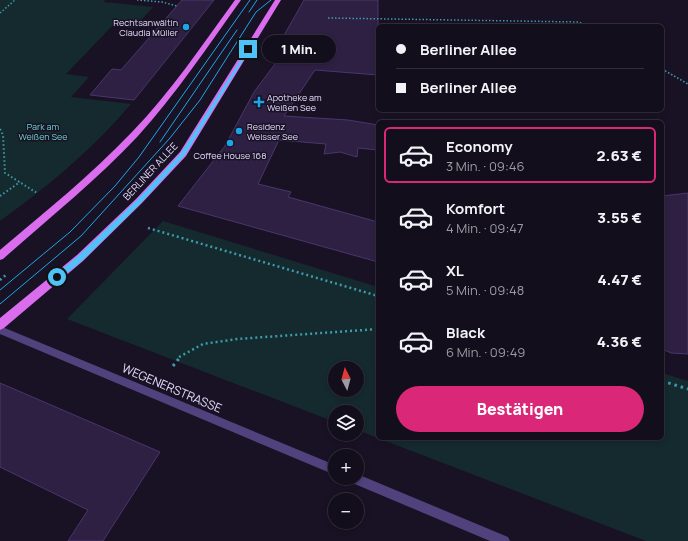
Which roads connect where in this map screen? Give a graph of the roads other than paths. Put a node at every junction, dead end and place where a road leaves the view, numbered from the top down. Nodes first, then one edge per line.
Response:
1 (238, 0) edge
2 (278, 0) edge
3 (0, 256) edge
4 (0, 325) edge
5 (0, 330) edge
6 (328, 467) edge
7 (364, 482) edge
8 (504, 541) edge

1 - 3 main road
2 - 4 main road, BERLINER ALLEE
5 - 6 street, WEGENERSTRASSE
7 - 8 street

